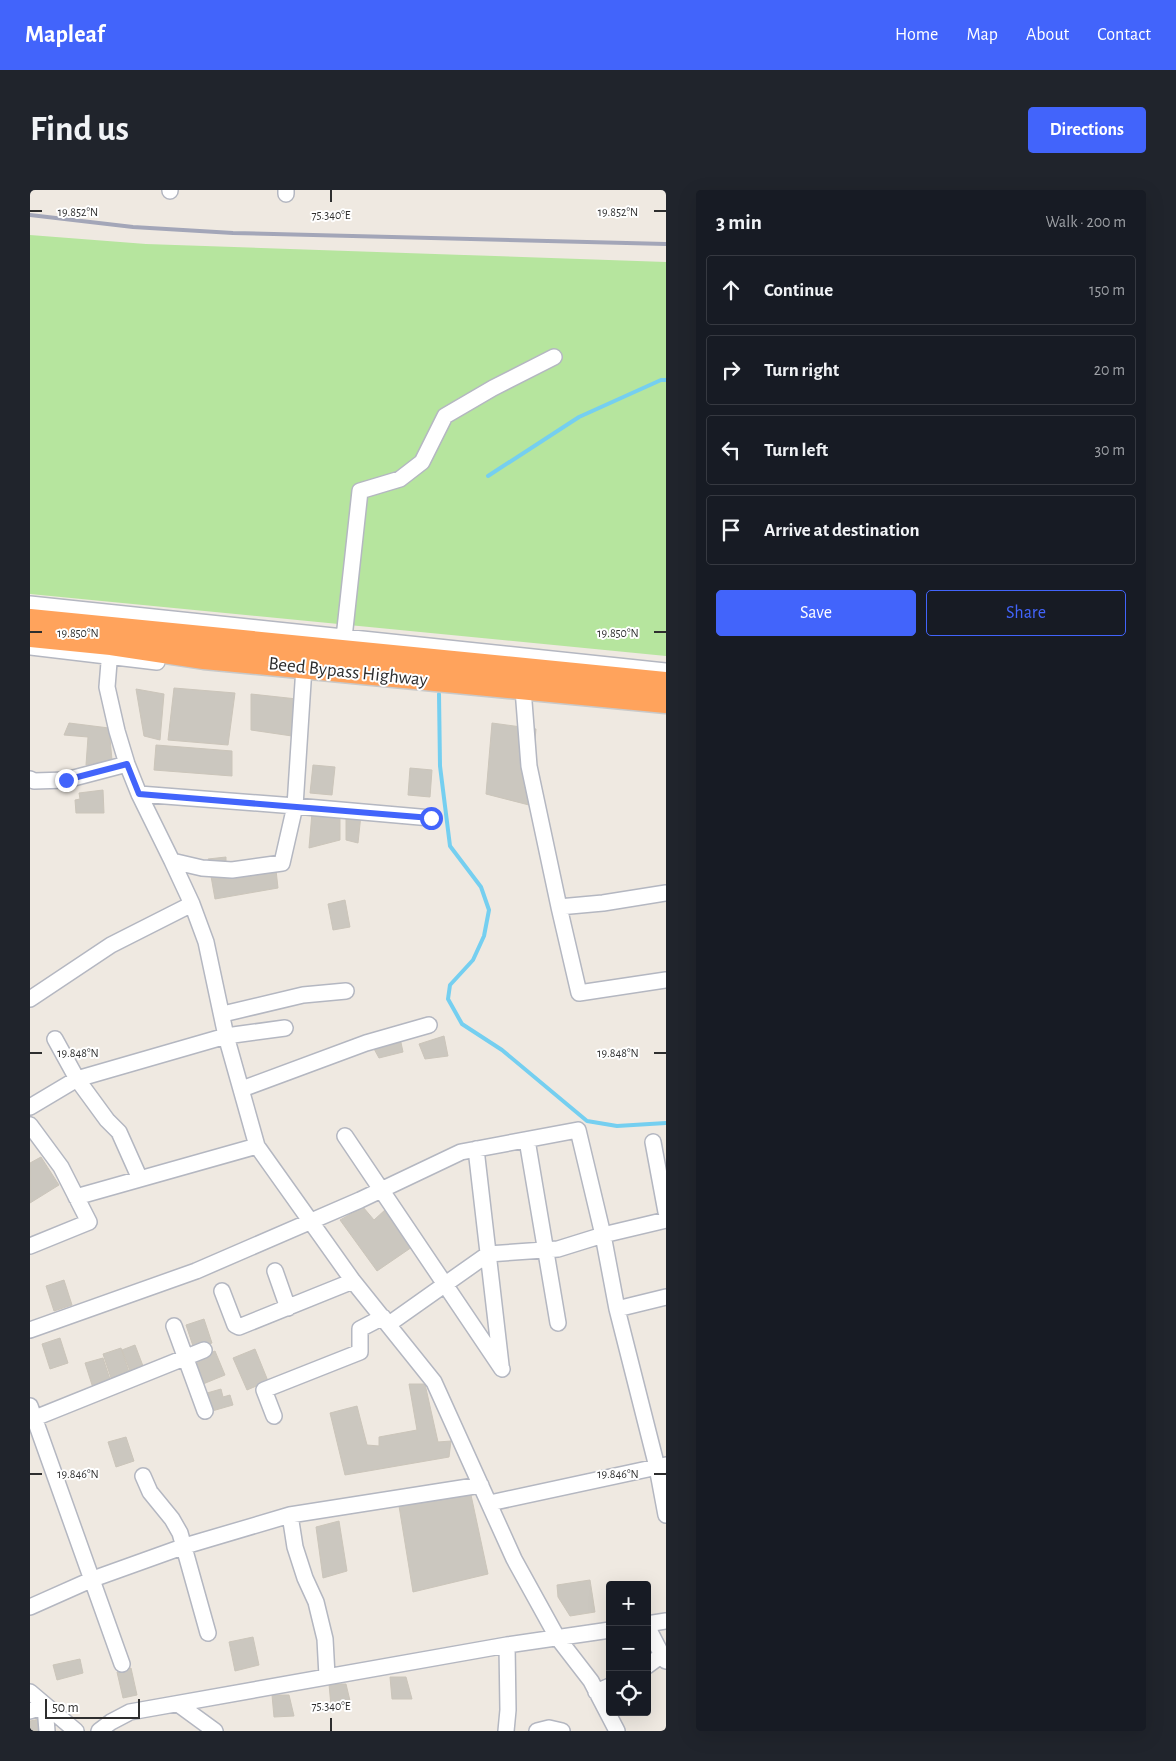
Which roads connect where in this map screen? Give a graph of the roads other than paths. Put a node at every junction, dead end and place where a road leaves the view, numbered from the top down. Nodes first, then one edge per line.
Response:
1 (554, 357) dead end
2 (30, 604) edge
3 (30, 620) edge
4 (111, 635) junction
5 (30, 636) edge
6 (343, 644) junction
7 (30, 648) edge
8 (551, 665) junction
9 (666, 671) edge
10 (304, 672) junction
11 (666, 683) edge
12 (523, 694) junction
13 (666, 702) edge
14 (666, 713) edge
15 (127, 764) junction
16 (30, 779) edge
17 (139, 794) junction
18 (295, 806) junction
19 (431, 818) dead end
20 (172, 861) junction
21 (666, 893) edge
22 (192, 904) junction
23 (558, 907) junction
24 (666, 980) edge
25 (346, 991) dead end
26 (30, 999) edge
27 (223, 1014) junction
28 (429, 1026) dead end
29 (284, 1028) dead end
30 (226, 1036) junction
31 (55, 1038) dead end
32 (77, 1079) junction
33 (242, 1090) junction
34 (30, 1106) edge
35 (30, 1125) edge
36 (346, 1136) dead end
37 (528, 1140) junction
38 (653, 1142) dead end
39 (257, 1146) junction
40 (476, 1150) junction
41 (140, 1179) junction
42 (382, 1190) junction
43 (76, 1197) junction
44 (666, 1212) edge
45 (666, 1220) edge
46 (310, 1223) junction
47 (603, 1235) junction
48 (30, 1246) edge
49 (546, 1249) junction
50 (488, 1254) junction
51 (275, 1271) dead end
52 (353, 1281) junction
53 (447, 1285) junction
54 (222, 1291) dead end
55 (666, 1297) edge
56 (288, 1308) junction
57 (617, 1308) junction
58 (386, 1320) junction
59 (558, 1323) dead end
60 (174, 1326) dead end
61 (30, 1330) edge
62 (204, 1350) dead end
63 (186, 1357) junction
64 (205, 1411) dead end
65 (32, 1415) edge
66 (274, 1416) dead end
67 (661, 1466) edge
68 (143, 1476) dead end
69 (481, 1485) junction
70 (490, 1503) junction
71 (290, 1515) junction
72 (666, 1515) edge
73 (185, 1546) junction
74 (93, 1579) junction
75 (30, 1606) edge
76 (666, 1621) edge
77 (651, 1624) edge
78 (648, 1626) edge
79 (606, 1631) edge
80 (208, 1633) dead end
81 (557, 1637) junction
82 (507, 1645) junction
83 (664, 1658) edge
84 (122, 1664) dead end
85 (651, 1664) edge
86 (327, 1676) junction
87 (606, 1688) edge
88 (30, 1692) edge
89 (596, 1692) junction
90 (178, 1704) junction
91 (45, 1706) junction
92 (30, 1711) edge
93 (47, 1731) edge
94 (76, 1731) edge
95 (99, 1731) edge
96 (215, 1731) edge
97 (506, 1731) edge
98 (537, 1731) edge
99 (562, 1731) edge
100 (617, 1731) edge

1 - 6 street
2 - 4 street
3 - 4 highway, Beed Bypass Highway
4 - 5 highway, Beed Bypass Highway
4 - 6 highway, Beed Bypass Highway
4 - 7 street
4 - 10 highway, Beed Bypass Highway
4 - 15 street
6 - 8 highway, Beed Bypass Highway
8 - 9 street
8 - 11 highway, Beed Bypass Highway
10 - 12 highway, Beed Bypass Highway
10 - 18 street
12 - 13 highway, Beed Bypass Highway
12 - 14 street
12 - 23 street
15 - 16 street
15 - 17 street
17 - 18 street
17 - 20 street
18 - 19 street
18 - 20 street
20 - 22 street
21 - 23 street
22 - 26 street
22 - 27 street
23 - 24 street
25 - 27 street
27 - 30 street
28 - 33 street
29 - 30 street
30 - 32 street
30 - 33 street
31 - 32 street
32 - 34 street
32 - 41 street
33 - 39 street
35 - 43 street
36 - 42 street
37 - 40 street
37 - 47 street
37 - 49 street
38 - 44 street
39 - 41 street
39 - 46 street
40 - 42 street
40 - 50 street
41 - 43 street
42 - 46 street
42 - 53 street
43 - 48 street
45 - 47 street
46 - 52 street
46 - 61 street
47 - 49 street
47 - 57 street
49 - 50 street
49 - 59 street
50 - 53 street
50 - 53 street
51 - 56 street
52 - 56 street
52 - 58 street
53 - 58 street
54 - 56 street
55 - 57 street
57 - 67 street
58 - 66 street
58 - 69 street
60 - 63 street
62 - 63 street
63 - 64 street
63 - 65 street
65 - 74 street
67 - 70 street
67 - 72 street
68 - 73 street
69 - 70 street
69 - 71 street
70 - 81 street
71 - 73 street
71 - 86 street
73 - 74 street
73 - 80 street
74 - 75 street
74 - 84 street
76 - 77 street
78 - 83 street
79 - 81 street
81 - 82 street
81 - 89 street
82 - 86 street
82 - 97 street
83 - 85 street
86 - 90 street
87 - 89 street
88 - 91 street
89 - 100 street
90 - 95 street
90 - 96 street
91 - 92 street
91 - 93 street
91 - 94 street
98 - 99 street

